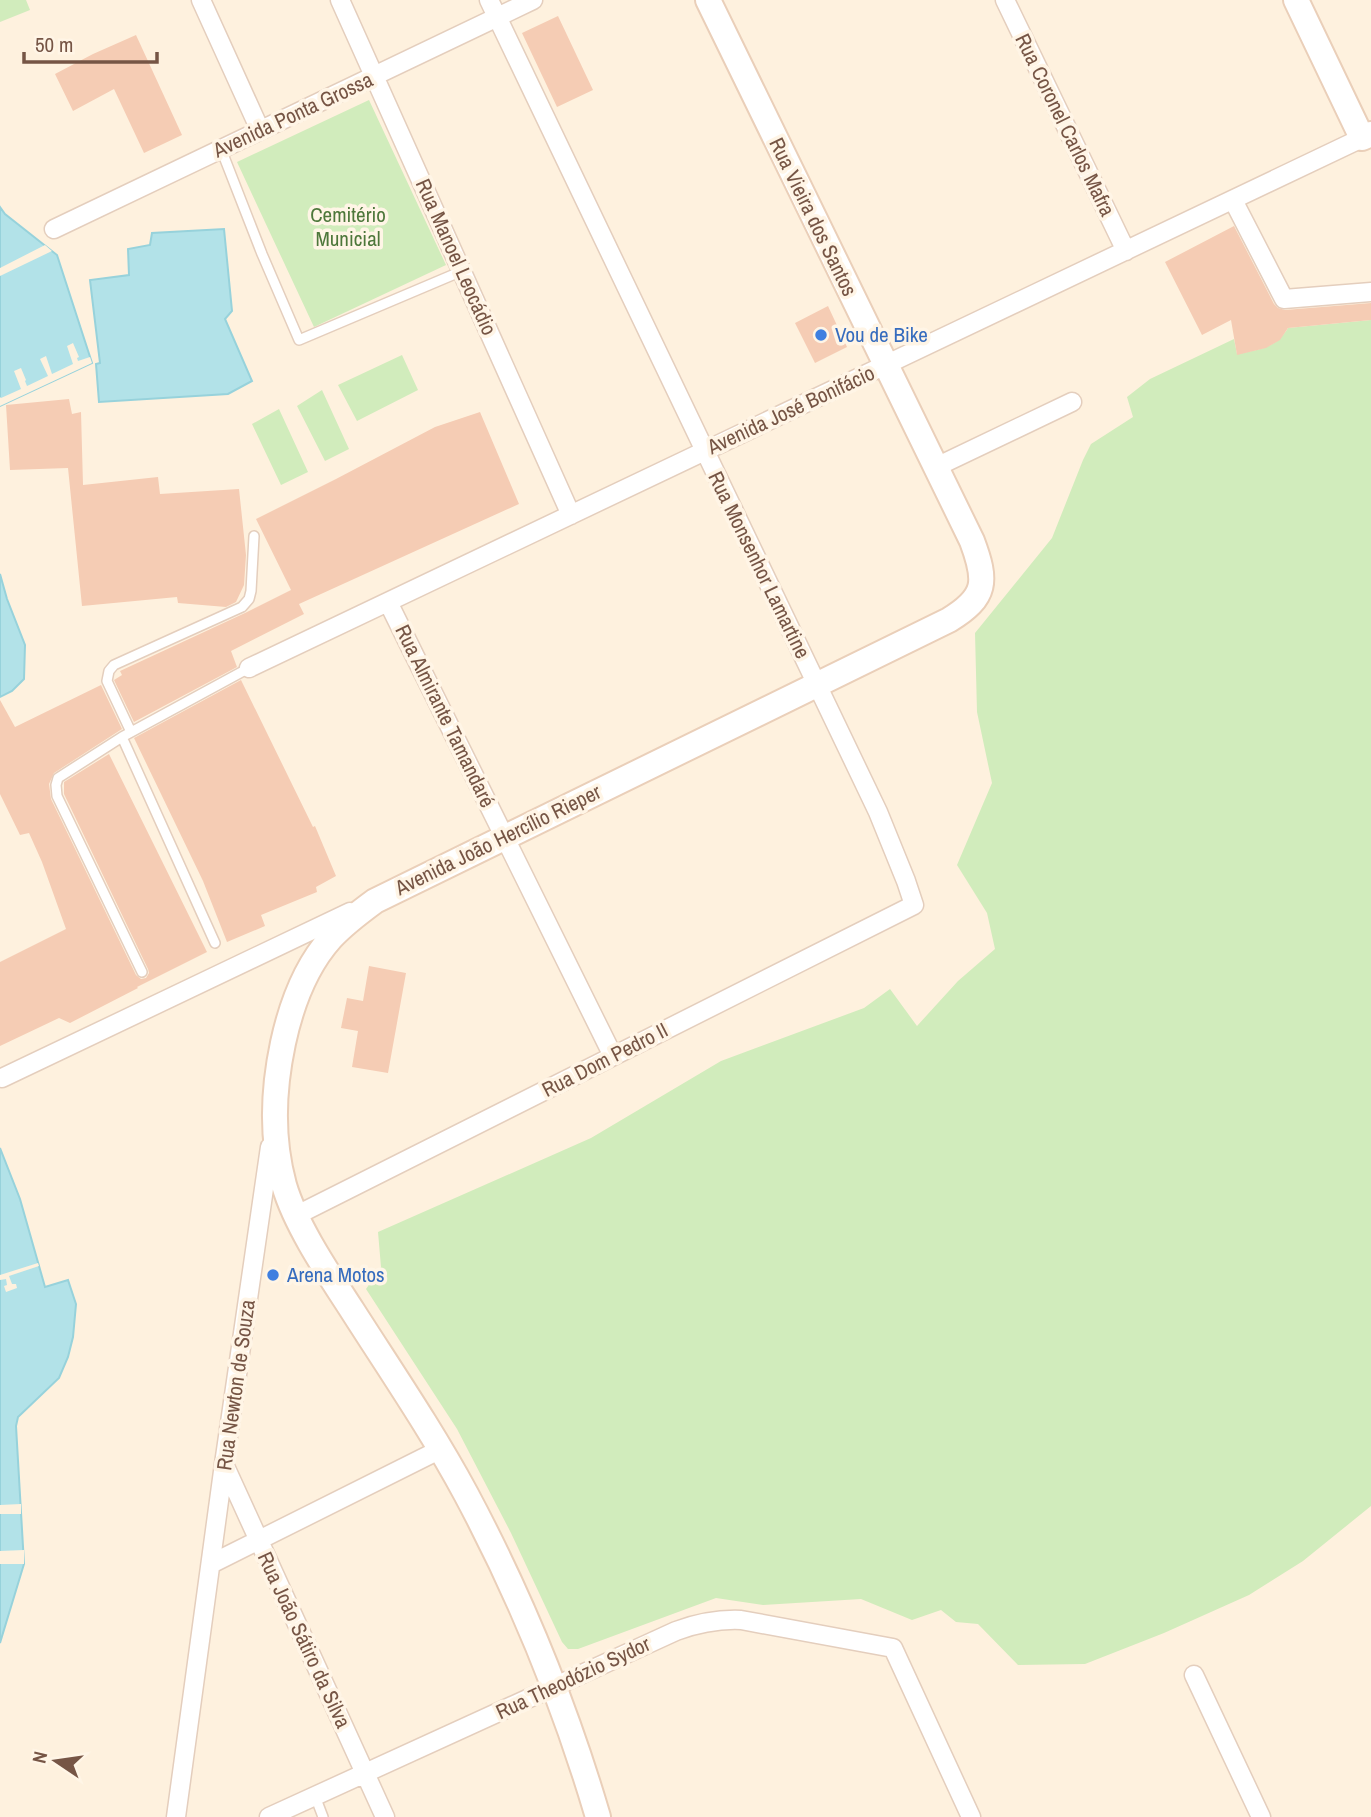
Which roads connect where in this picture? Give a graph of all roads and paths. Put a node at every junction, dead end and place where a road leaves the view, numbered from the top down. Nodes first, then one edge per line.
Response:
1 (201, 0) edge
2 (340, 0) edge
3 (489, 0) edge
4 (533, 0) edge
5 (708, 0) edge
6 (1005, 0) edge
7 (1296, 0) edge
8 (498, 17) junction
9 (374, 76) junction
10 (260, 130) junction
11 (1367, 136) edge
12 (221, 149) junction
13 (1233, 200) junction
14 (54, 229) dead end
15 (1126, 251) junction
16 (462, 271) junction
17 (1371, 292) edge
18 (886, 365) junction
19 (1072, 402) dead end
20 (705, 451) junction
21 (936, 467) junction
22 (571, 515) junction
23 (254, 537) dead end
24 (980, 587) joint
25 (388, 602) junction
26 (250, 668) joint
27 (817, 684) junction
28 (126, 735) junction
29 (505, 837) junction
30 (375, 901) junction
31 (914, 905) joint
32 (215, 943) dead end
33 (142, 972) dead end
34 (613, 1056) junction
35 (2, 1078) dead end
36 (274, 1122) junction
37 (297, 1215) junction
38 (441, 1449) junction
39 (224, 1464) junction
40 (258, 1540) junction
41 (211, 1563) junction
42 (1194, 1675) dead end
43 (555, 1686) junction
44 (365, 1773) junction
45 (315, 1796) junction
46 (176, 1817) edge
47 (269, 1817) edge
48 (323, 1817) edge
49 (385, 1817) edge
50 (598, 1817) edge
51 (971, 1817) edge
52 (1261, 1817) edge

1 - 10 street
2 - 9 street, Rua Manoel Leocádio
3 - 8 street, Rua Monsenhor Lamartine
4 - 8 street, Avenida Ponta Grossa
5 - 18 main road, Rua Vieira dos Santos
6 - 15 street, Rua Coronel Carlos Mafra
7 - 11 main road
8 - 9 street, Avenida Ponta Grossa
8 - 20 street, Rua Monsenhor Lamartine
9 - 10 street, Avenida Ponta Grossa
9 - 16 street, Rua Manoel Leocádio
10 - 12 street, Avenida Ponta Grossa
11 - 13 street, Avenida José Bonifácio
12 - 14 street, Avenida Ponta Grossa
12 - 16 lane
13 - 15 street, Avenida José Bonifácio
13 - 17 street
15 - 18 street, Avenida José Bonifácio
16 - 22 street, Rua Manoel Leocádio
18 - 20 street, Avenida José Bonifácio
18 - 21 main road, Rua Vieira dos Santos
19 - 21 street
20 - 22 street, Avenida José Bonifácio
20 - 27 street, Rua Monsenhor Lamartine
21 - 24 main road, Rua Vieira dos Santos
22 - 25 street, Avenida José Bonifácio
23 - 28 lane
24 - 27 main road, Avenida João Hercílio Rieper
25 - 26 street, Avenida José Bonifácio
25 - 29 street, Rua Almirante Tamandaré
26 - 28 lane
27 - 29 main road, Avenida João Hercílio Rieper
27 - 31 street, Rua Monsenhor Lamartine
28 - 32 lane
28 - 33 lane
29 - 30 main road, Avenida João Hercílio Rieper
29 - 34 street, Rua Almirante Tamandaré
30 - 35 street, Avenida João Hercílio Rieper
30 - 36 main road, Rua Newton de Souza
31 - 34 street, Rua Dom Pedro II
34 - 37 street, Rua Dom Pedro II
36 - 37 main road
36 - 39 street, Rua Newton de Souza
37 - 38 main road
38 - 40 street
38 - 43 main road
39 - 40 street, Rua João Sátiro da Silva
39 - 41 street, Rua Newton de Souza
40 - 41 street
40 - 44 street, Rua João Sátiro da Silva
41 - 46 street, Rua Newton de Souza
42 - 52 street
43 - 44 street, Rua Theodózio Sydor
43 - 50 main road
43 - 51 street, Rua Theodózio Sydor
44 - 45 street, Rua Theodózio Sydor
44 - 49 street, Rua João Sátiro da Silva
45 - 47 street, Rua Theodózio Sydor
45 - 48 lane

